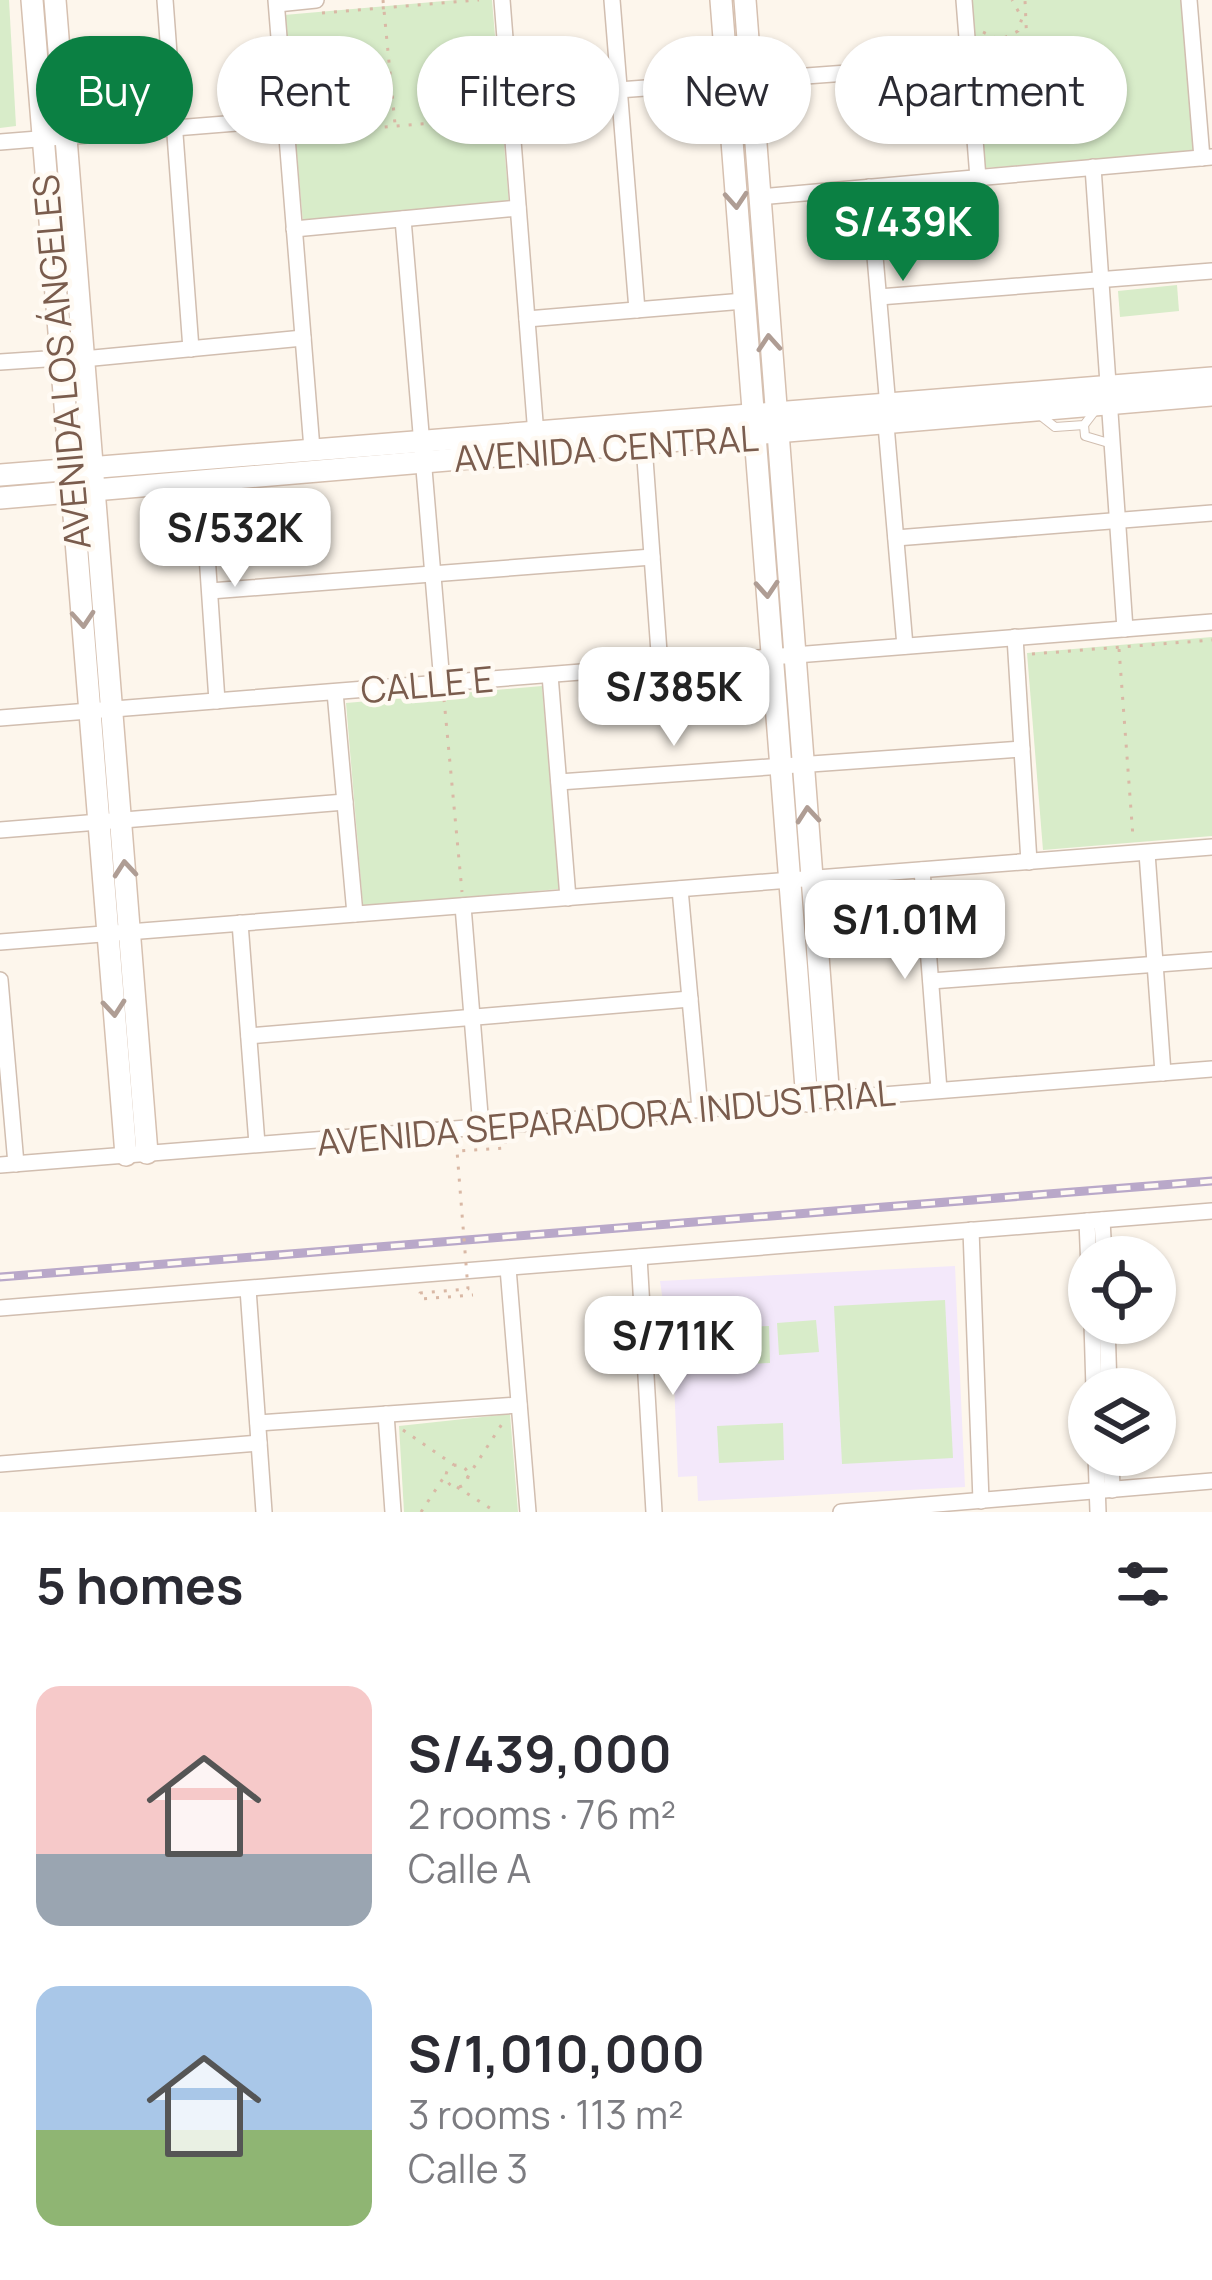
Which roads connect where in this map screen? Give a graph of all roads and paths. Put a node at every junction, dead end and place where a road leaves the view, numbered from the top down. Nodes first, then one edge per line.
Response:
1 (32, 0) edge
2 (55, 0) edge
3 (165, 0) edge
4 (316, 0) edge
5 (383, 0) edge
6 (479, 0) edge
7 (502, 0) edge
8 (612, 0) edge
9 (721, 0) edge
10 (745, 0) edge
11 (964, 0) edge
12 (1012, 0) edge
13 (1025, 0) edge
14 (1189, 0) edge
15 (276, 2) edge
16 (384, 8) junction
17 (305, 15) dead end
18 (982, 31) dead end
19 (1014, 35) joint
20 (58, 36) edge
21 (167, 36) edge
22 (279, 36) edge
23 (505, 36) edge
24 (615, 36) edge
25 (729, 36) edge
26 (742, 36) edge
27 (970, 36) edge
28 (1027, 36) edge
29 (1212, 45) edge
30 (1193, 47) junction
31 (36, 56) edge
32 (643, 87) edge
33 (619, 89) joint
34 (417, 124) edge
35 (395, 126) joint
36 (36, 139) edge
37 (0, 142) edge
38 (43, 144) edge
39 (65, 144) edge
40 (174, 144) edge
41 (287, 144) edge
42 (513, 144) edge
43 (740, 144) edge
44 (750, 144) edge
45 (977, 144) edge
46 (1207, 158) edge
47 (1093, 167) junction
48 (978, 178) junction
49 (869, 187) junction
50 (759, 197) junction
51 (518, 208) junction
52 (403, 219) junction
53 (294, 229) junction
54 (1212, 271) edge
55 (1101, 279) junction
56 (878, 296) junction
57 (744, 301) junction
58 (637, 310) junction
59 (527, 319) junction
60 (303, 338) junction
61 (191, 349) junction
62 (72, 358) junction
63 (0, 362) edge
64 (1212, 378) edge
65 (1212, 395) edge
66 (1105, 400) junction
67 (1035, 411) junction
68 (887, 416) junction
69 (1084, 424) junction
70 (764, 426) junction
71 (536, 435) junction
72 (1112, 444) junction
73 (644, 446) junction
74 (312, 449) junction
75 (424, 453) junction
76 (81, 468) junction
77 (0, 475) edge
78 (202, 482) junction
79 (84, 492) junction
80 (0, 498) edge
81 (1212, 513) edge
82 (1118, 520) junction
83 (896, 538) junction
84 (652, 556) junction
85 (434, 574) junction
86 (210, 591) junction
87 (1212, 622) edge
88 (1122, 629) junction
89 (1016, 638) junction
90 (1212, 640) edge
91 (905, 646) junction
92 (1119, 647) junction
93 (1029, 655) dead end
94 (783, 656) junction
95 (660, 666) junction
96 (550, 675) junction
97 (442, 683) junction
98 (335, 692) junction
99 (217, 701) junction
100 (101, 710) junction
101 (0, 718) edge
102 (1022, 749) junction
103 (792, 767) junction
104 (559, 782) junction
105 (345, 802) junction
106 (110, 821) junction
107 (0, 830) edge
108 (1212, 848) edge
109 (1141, 853) junction
110 (1029, 862) junction
111 (922, 870) junction
112 (813, 879) junction
113 (790, 880) junction
114 (680, 889) junction
115 (568, 898) junction
116 (464, 906) junction
117 (355, 914) junction
118 (240, 923) junction
119 (119, 933) junction
120 (0, 942) edge
121 (1212, 960) edge
122 (1156, 964) junction
123 (0, 980) edge
124 (931, 981) junction
125 (690, 999) junction
126 (472, 1017) junction
127 (249, 1036) junction
128 (3, 1054) edge
129 (1212, 1069) edge
130 (1163, 1073) junction
131 (939, 1090) junction
132 (818, 1100) junction
133 (700, 1109) junction
134 (481, 1127) junction
135 (458, 1143) dead end
136 (257, 1144) junction
137 (137, 1154) junction
138 (8, 1164) edge
139 (1212, 1210) edge
140 (1094, 1220) junction
141 (971, 1230) junction
142 (1092, 1236) edge
143 (1098, 1236) edge
144 (639, 1257) junction
145 (508, 1268) junction
146 (248, 1289) junction
147 (473, 1294) dead end
148 (0, 1308) edge
149 (1098, 1344) edge
150 (1102, 1344) edge
151 (1100, 1353) junction
152 (1098, 1368) edge
153 (1104, 1368) edge
154 (519, 1405) junction
155 (386, 1414) junction
156 (484, 1420) dead end
157 (258, 1423) junction
158 (422, 1426) dead end
159 (400, 1428) junction
160 (259, 1443) junction
161 (402, 1449) dead end
162 (0, 1464) edge
163 (454, 1466) junction
164 (446, 1476) junction
165 (1101, 1476) edge
166 (1107, 1476) edge
167 (467, 1478) junction
168 (1212, 1481) edge
169 (458, 1487) junction
170 (1105, 1490) junction
171 (981, 1501) junction
172 (905, 1509) edge
173 (264, 1512) edge
174 (393, 1512) edge
175 (422, 1512) edge
176 (496, 1512) edge
177 (528, 1512) edge
178 (654, 1512) edge
179 (841, 1512) edge
180 (1098, 1512) edge

1 - 31 street, AVENIDA LOS ÁNGELES
2 - 20 street, AVENIDA LOS ÁNGELES
3 - 21 street
4 - 15 street
5 - 16 path
6 - 16 path
7 - 23 street
8 - 24 street
9 - 25 street
10 - 26 street
11 - 27 street
12 - 19 path
13 - 28 path
14 - 30 street
15 - 22 street
16 - 17 path
16 - 35 path
18 - 19 path
29 - 30 street
30 - 46 street
32 - 33 street
33 - 58 street
34 - 35 path
36 - 37 street
38 - 62 street, AVENIDA LOS ÁNGELES
39 - 62 street, AVENIDA LOS ÁNGELES
40 - 61 street
41 - 53 street
42 - 51 street
43 -> 57 street
44 - 50 street
45 - 48 street
46 - 47 street
47 - 48 street
47 - 55 street
48 - 49 street
49 - 50 street
49 - 56 street
70 -> 50 street
51 - 52 street
51 - 59 street
52 - 53 street
52 - 75 street
53 - 60 street
54 - 55 street
55 - 56 street
55 - 66 street
56 - 68 street
57 - 58 street
57 - 70 street
58 - 59 street
59 - 71 street
60 - 61 street
60 - 74 street
61 - 62 street
62 - 63 street
62 - 76 street, AVENIDA LOS ÁNGELES
64 - 66 street, AVENIDA CENTRAL
65 - 66 street, AVENIDA CENTRAL
66 - 67 street, AVENIDA CENTRAL
66 - 68 street, AVENIDA CENTRAL
66 - 69 lane
66 - 72 street
67 - 68 street, AVENIDA CENTRAL
67 - 69 lane
68 - 70 street, AVENIDA CENTRAL
68 - 83 street
69 - 72 lane
70 - 71 street, AVENIDA CENTRAL
70 - 73 street, AVENIDA CENTRAL
70 - 94 street
71 - 75 street, AVENIDA CENTRAL
72 - 82 street
73 - 75 street, AVENIDA CENTRAL
73 - 84 street
74 - 75 street, AVENIDA CENTRAL
74 - 76 street, AVENIDA CENTRAL
75 - 78 street, AVENIDA CENTRAL
75 - 85 street
76 - 77 street, AVENIDA CENTRAL
76 - 79 street, AVENIDA LOS ÁNGELES
78 - 79 street, AVENIDA CENTRAL
78 - 86 street
79 - 80 street, AVENIDA CENTRAL
79 - 100 street, AVENIDA LOS ÁNGELES
81 - 82 street
82 - 83 street
82 - 88 street
83 - 91 street
84 - 85 street
84 - 95 street
85 - 86 street
85 - 97 street
86 - 99 street
87 - 88 street, CALLE E
88 - 89 street, CALLE E
88 - 92 path
89 - 91 street, CALLE E
89 - 102 street
90 - 92 path
91 - 94 street, CALLE E
92 - 93 path
92 - 109 path
94 - 95 street, CALLE E
94 - 103 street
95 - 96 street, CALLE E
96 - 97 street, CALLE E
96 - 104 street
97 - 98 street, CALLE E
97 - 116 path
98 - 99 street, CALLE E
98 - 105 street
99 - 100 street, CALLE E
100 - 101 street, CALLE E
100 - 106 street, AVENIDA LOS ÁNGELES
102 - 103 street
102 - 110 street
103 - 104 street
112 -> 103 street
103 - 113 street
104 - 115 street
105 - 106 street
105 - 117 street
106 - 107 street
106 - 119 street, AVENIDA LOS ÁNGELES
108 - 109 street
109 - 110 street
109 - 122 street
110 - 111 street
111 - 112 street
111 - 124 street
112 - 113 street
112 - 132 street
113 - 114 street
113 - 132 street
114 - 115 street
114 - 125 street
115 - 116 street
116 - 117 street
116 - 126 street
117 - 118 street
118 - 119 street
118 - 127 street
119 - 120 street
119 - 137 street, AVENIDA LOS ÁNGELES
121 - 122 street
122 - 124 street
122 - 130 street
123 - 128 street
124 - 131 street
125 - 126 street
125 - 133 street
126 - 127 street
126 - 134 street
127 - 136 street
128 - 138 street
129 - 130 street, AVENIDA SEPARADORA INDUSTRIAL
130 - 131 street, AVENIDA SEPARADORA INDUSTRIAL
131 - 132 street, AVENIDA SEPARADORA INDUSTRIAL
132 - 133 street, AVENIDA SEPARADORA INDUSTRIAL
133 - 134 street, AVENIDA SEPARADORA INDUSTRIAL
134 - 136 street, AVENIDA SEPARADORA INDUSTRIAL
135 - 147 path, bridge
136 - 137 street, AVENIDA SEPARADORA INDUSTRIAL
137 - 138 street, AVENIDA SEPARADORA INDUSTRIAL
139 - 140 street
140 - 141 street
140 - 142 street
140 - 143 street
141 - 144 street
141 - 171 street
144 - 145 street
144 - 178 street
145 - 146 street
145 - 154 street
146 - 148 street
146 - 157 street
149 - 151 street
150 - 151 street
151 - 152 street
151 - 153 street
154 - 155 street
154 - 177 street
155 - 157 street
155 - 174 street
156 - 167 path
157 - 160 street
158 - 159 path
159 - 161 path
159 - 163 path
160 - 162 street
160 - 173 street
163 - 164 path
163 - 167 path
164 - 169 path
164 - 175 path
165 - 170 street
166 - 170 street
167 - 169 path
168 - 170 street
169 - 176 path
170 - 171 street
170 - 180 street
171 - 172 street
172 - 179 street

